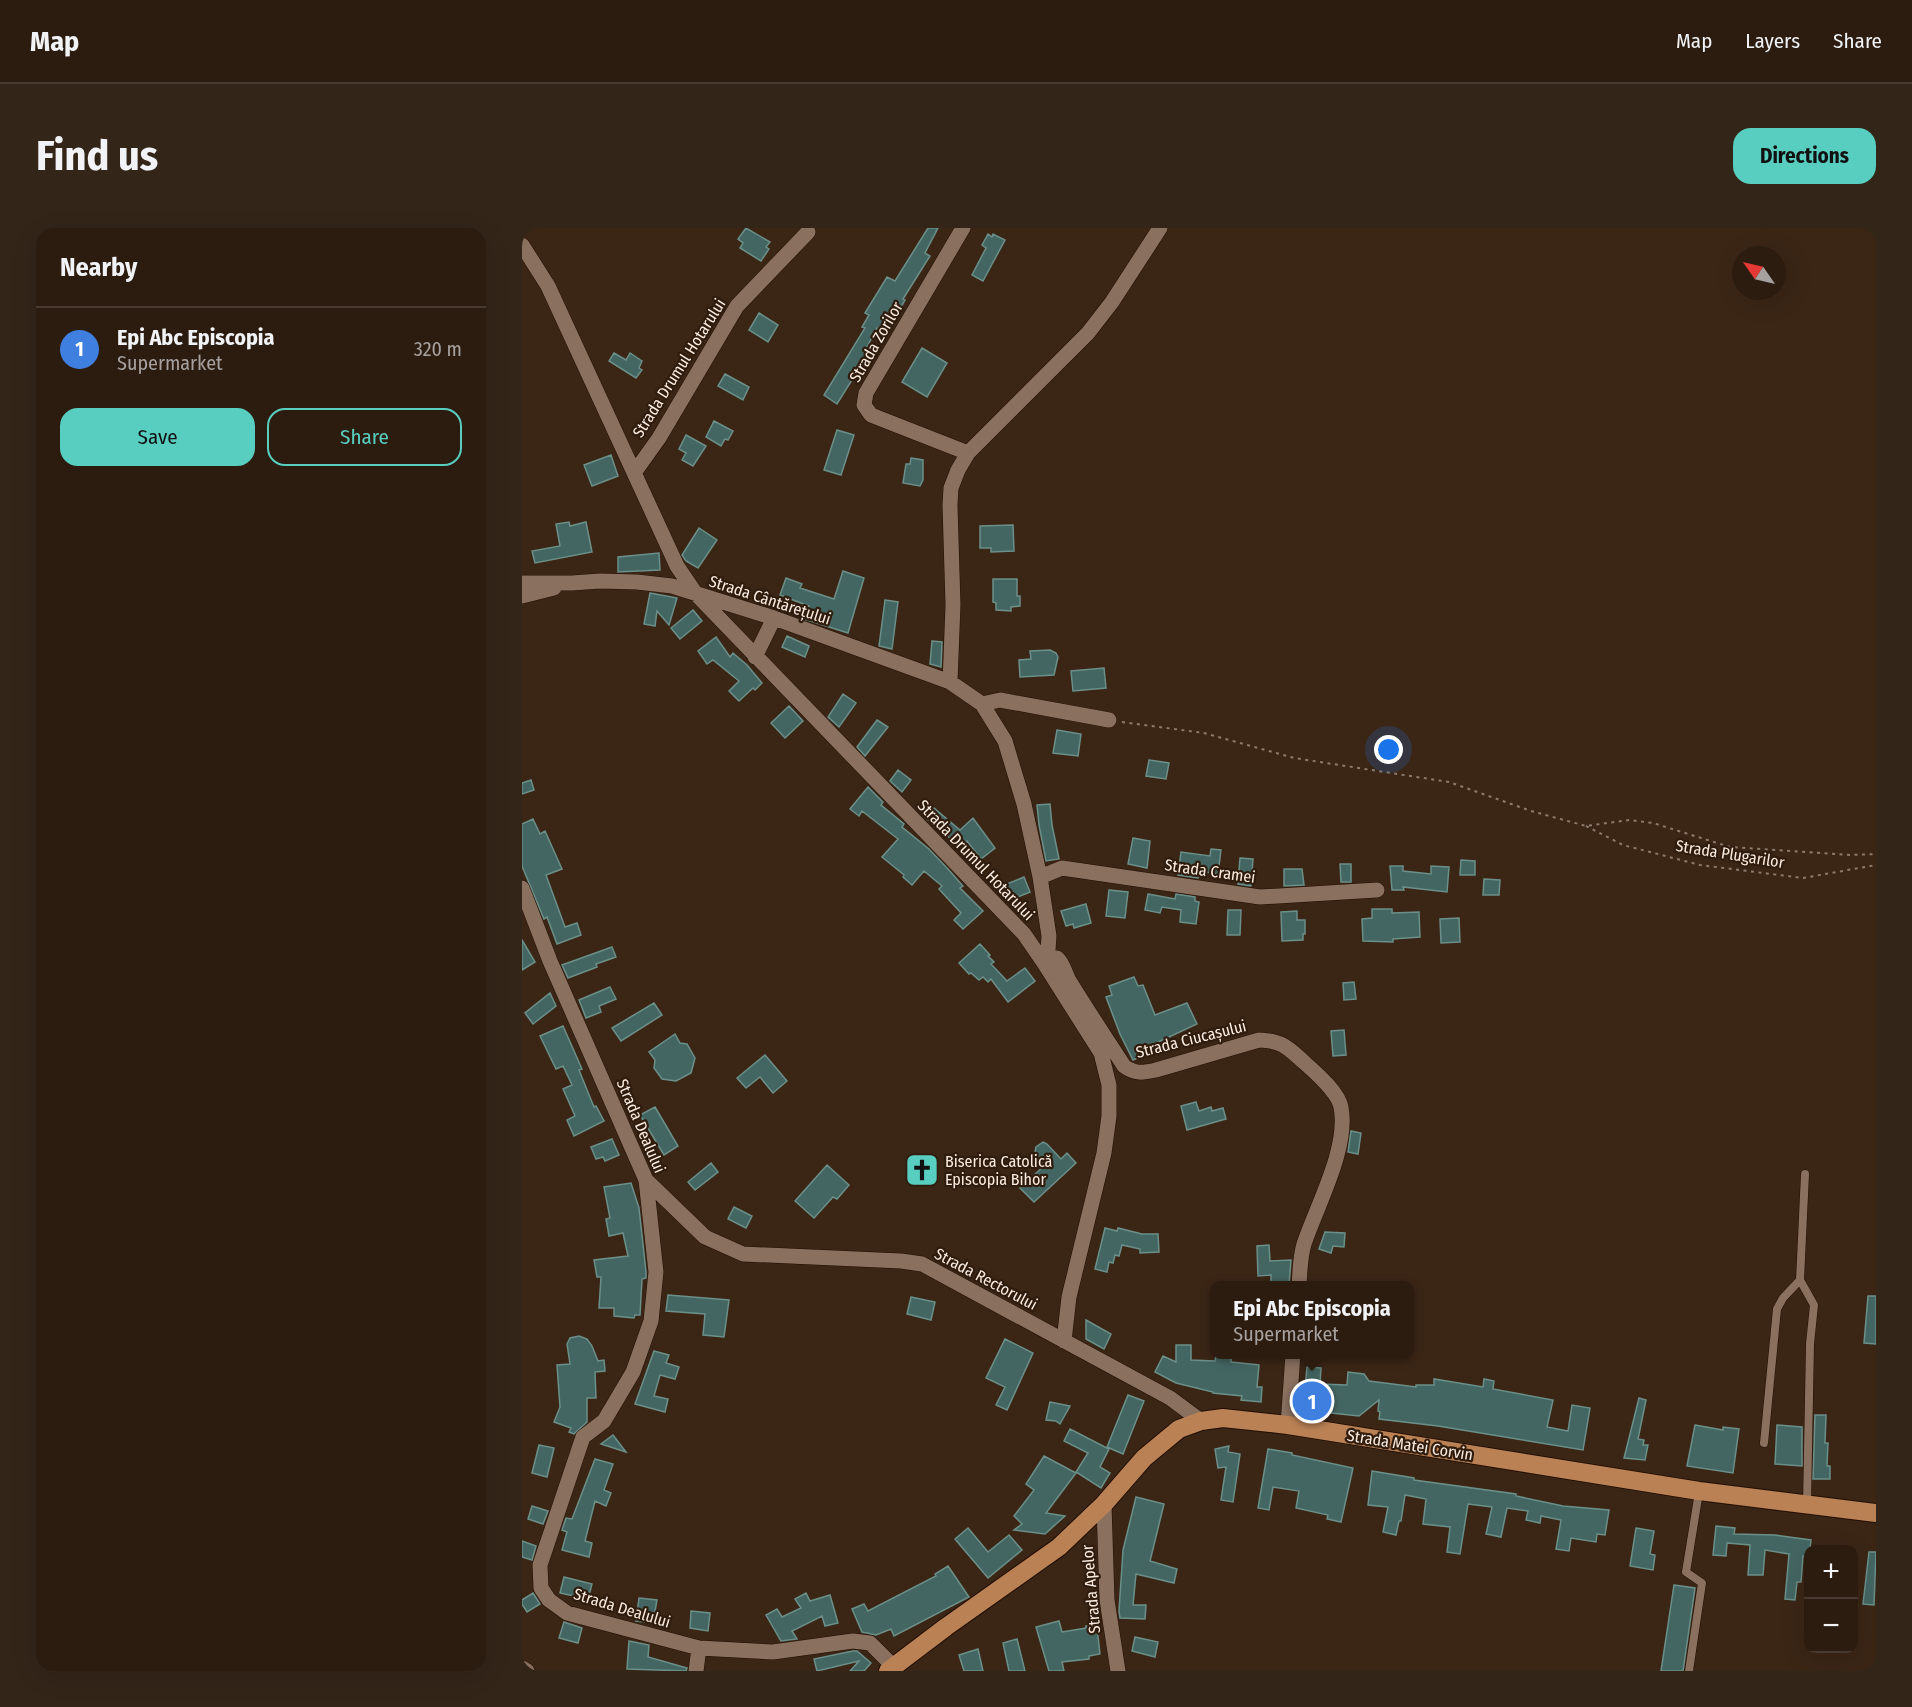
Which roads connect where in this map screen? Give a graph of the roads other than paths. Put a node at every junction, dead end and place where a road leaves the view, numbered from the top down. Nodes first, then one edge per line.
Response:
1 (963, 228) edge
2 (1160, 228) edge
3 (808, 232) dead end
4 (522, 245) edge
5 (968, 453) junction
6 (634, 473) junction
7 (522, 583) edge
8 (572, 583) junction
9 (696, 594) junction
10 (522, 596) edge
11 (774, 618) junction
12 (755, 657) junction
13 (950, 682) junction
14 (981, 704) junction
15 (1109, 720) road end
16 (1040, 877) junction
17 (522, 888) edge
18 (1377, 890) dead end
19 (1044, 963) junction
20 (1804, 1174) dead end
21 (646, 1180) junction
22 (1800, 1280) junction
23 (1300, 1281) edge
24 (1064, 1341) junction
25 (1293, 1359) edge
26 (1201, 1421) junction
27 (1288, 1425) junction
28 (1764, 1443) dead end
29 (1699, 1491) junction
30 (1104, 1504) junction
31 (1807, 1504) junction
32 (1876, 1513) edge
33 (699, 1648) junction
34 (522, 1668) edge
35 (891, 1669) edge
36 (527, 1671) edge
37 (696, 1671) edge
38 (1118, 1671) edge
39 (1689, 1671) edge

1 - 5 street, Strada Zorilor
2 - 5 street
3 - 6 street, Strada Drumul Hotarului
4 - 6 street, Strada Drumul Hotarului
5 - 13 street
6 - 9 street, Strada Drumul Hotarului
7 - 8 street, Strada Cântărețului
8 - 9 street, Strada Cântărețului
8 - 10 street, Strada Cântărețului
9 - 11 street, Strada Cântărețului
9 - 12 street, Strada Drumul Hotarului
11 - 12 street
11 - 13 street, Strada Cântărețului
12 - 19 street, Strada Drumul Hotarului
13 - 14 street, Strada Cântărețului
14 - 15 street
14 - 16 street, Strada Cântărețului
16 - 18 street, Strada Cramei
16 - 19 street, Strada Cântărețului
17 - 21 street, Strada Dealului
19 - 23 street, Strada Ciucașului
19 - 24 street, Strada Drumul Hotarului
20 - 22 lane
21 - 24 street, Strada Rectorului
21 - 33 street, Strada Dealului
22 - 28 lane
22 - 31 lane
24 - 26 street, Strada Rectorului
25 - 27 street
26 - 27 main road, Strada Matei Corvin
26 - 30 main road, Strada Matei Corvin
27 - 29 main road, Strada Matei Corvin
29 - 31 main road, Strada Matei Corvin
29 - 39 lane
30 - 35 main road, Strada Matei Corvin
30 - 38 street, Strada Apelor
31 - 32 main road, Strada Matei Corvin
33 - 35 street, Strada Dealului
33 - 37 street
34 - 36 street

